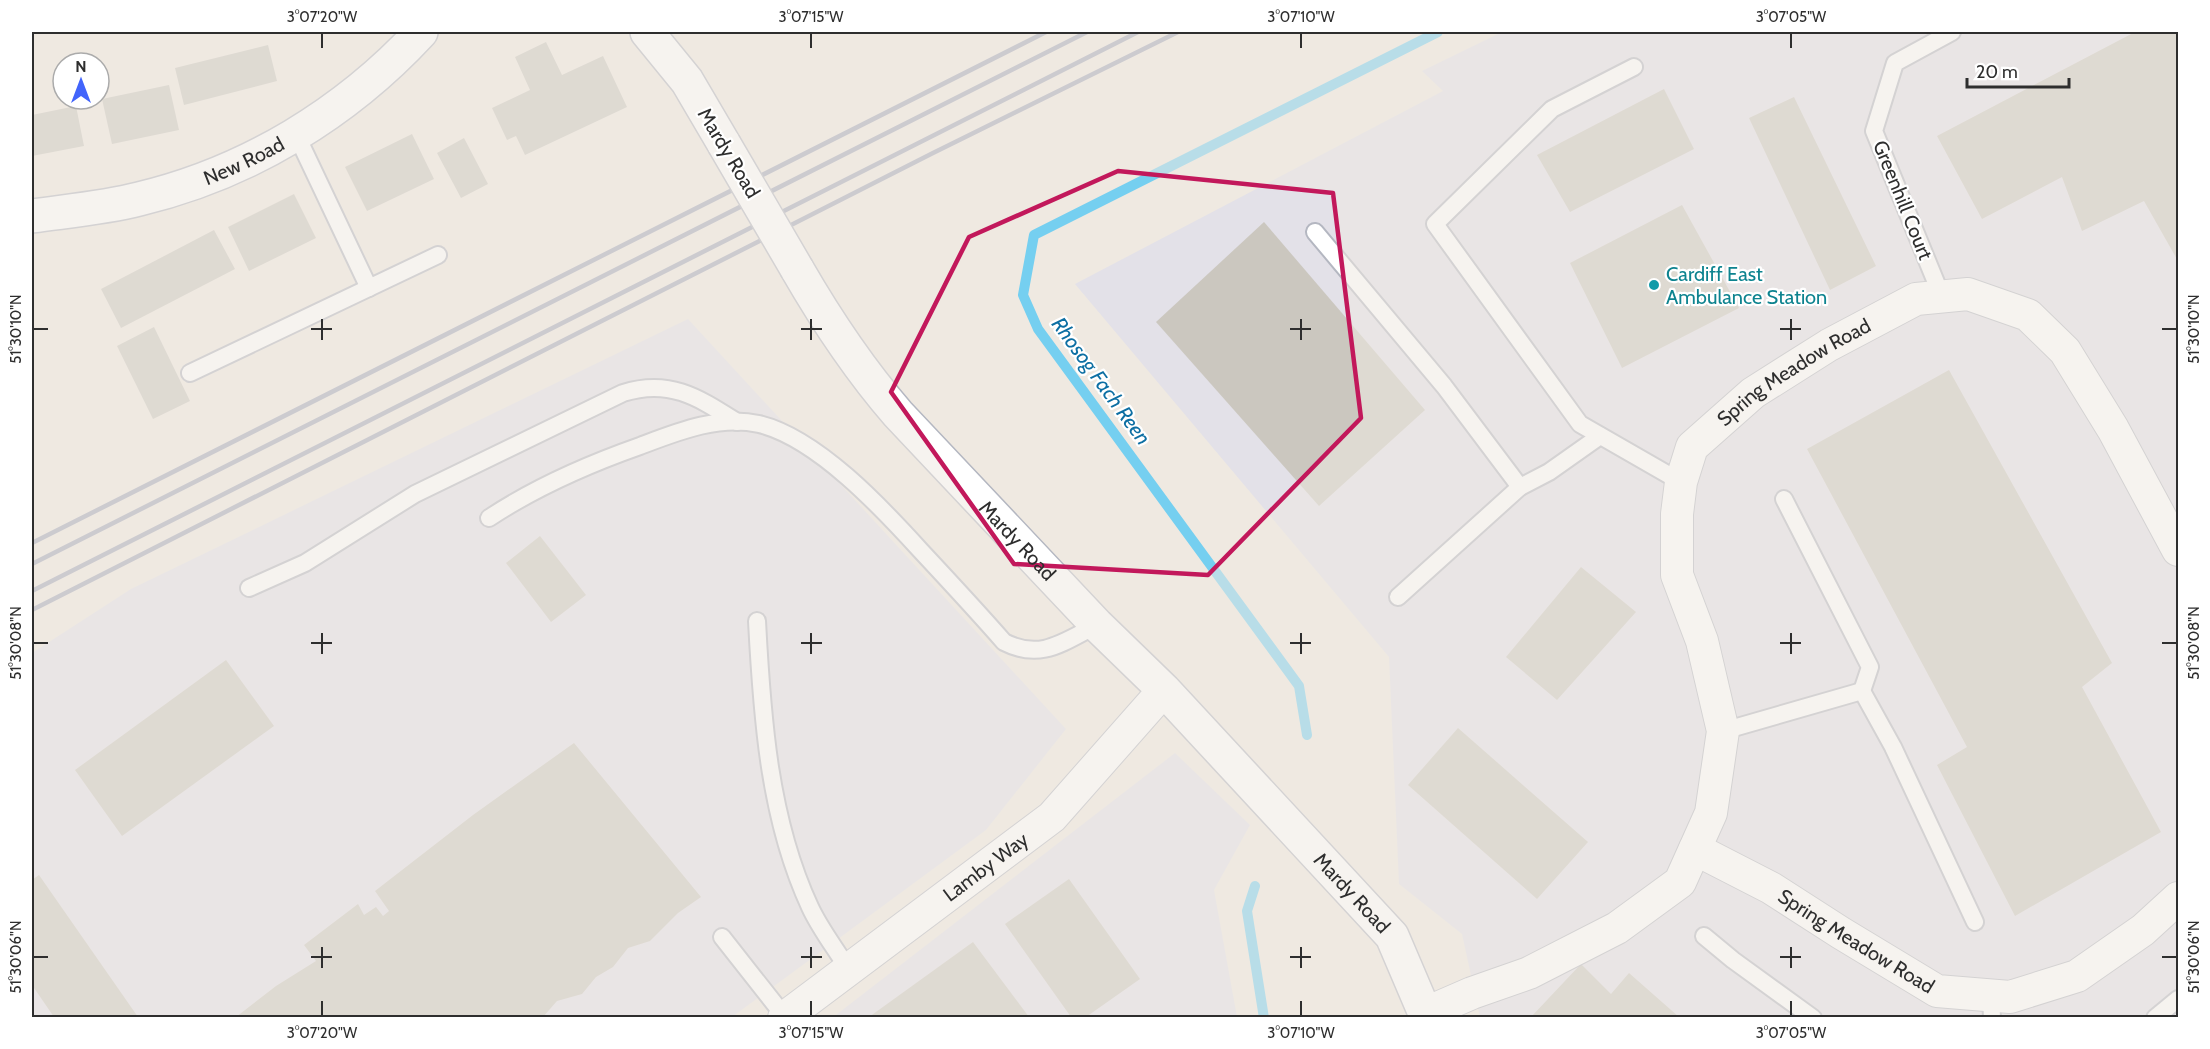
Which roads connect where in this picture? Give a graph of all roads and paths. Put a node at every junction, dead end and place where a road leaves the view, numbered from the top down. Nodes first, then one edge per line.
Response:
1 (421, 32) edge
2 (647, 32) edge
3 (1952, 32) edge
4 (1634, 67) dead end
5 (296, 135) junction
6 (32, 216) edge
7 (1314, 232) dead end
8 (438, 255) dead end
9 (369, 288) junction
10 (1942, 297) junction
11 (190, 373) dead end
12 (737, 422) junction
13 (1600, 436) junction
14 (1681, 482) junction
15 (1520, 487) junction
16 (1784, 499) dead end
17 (489, 518) dead end
18 (2178, 550) edge
19 (249, 588) dead end
20 (1398, 597) dead end
21 (757, 621) dead end
22 (1097, 625) junction
23 (1164, 690) junction
24 (1862, 692) junction
25 (1723, 731) junction
26 (1695, 849) junction
27 (2178, 898) edge
28 (1975, 922) dead end
29 (1704, 936) dead end
30 (722, 937) dead end
31 (848, 969) junction
32 (2178, 999) edge
33 (1992, 1006) edge
34 (794, 1015) edge
35 (1427, 1015) edge
36 (1813, 1017) edge
37 (2155, 1017) edge

1 - 5 main road, New Road
2 - 22 main road, Mardy Road, bridge
3 - 10 lane, Greenhill Court
4 - 13 lane
5 - 6 main road, New Road
5 - 9 lane
7 - 15 lane
8 - 9 lane
9 - 11 lane
10 - 14 street, Spring Meadow Road
10 - 18 street, Spring Meadow Road
12 - 17 lane
12 - 19 lane
12 - 22 lane
13 - 14 lane
13 - 15 lane
14 - 25 street, Spring Meadow Road
15 - 20 lane
16 - 24 lane
21 - 31 lane
22 - 23 main road, Mardy Road
23 - 31 street, Lamby Way
23 - 35 main road, Mardy Road
24 - 25 lane
24 - 28 lane
25 - 26 street, Spring Meadow Road
26 - 33 street, Spring Meadow Road
26 - 35 street, Spring Meadow Road
27 - 33 street, Spring Meadow Road
29 - 36 lane
30 - 34 lane
31 - 34 street, Lamby Way
32 - 37 lane

